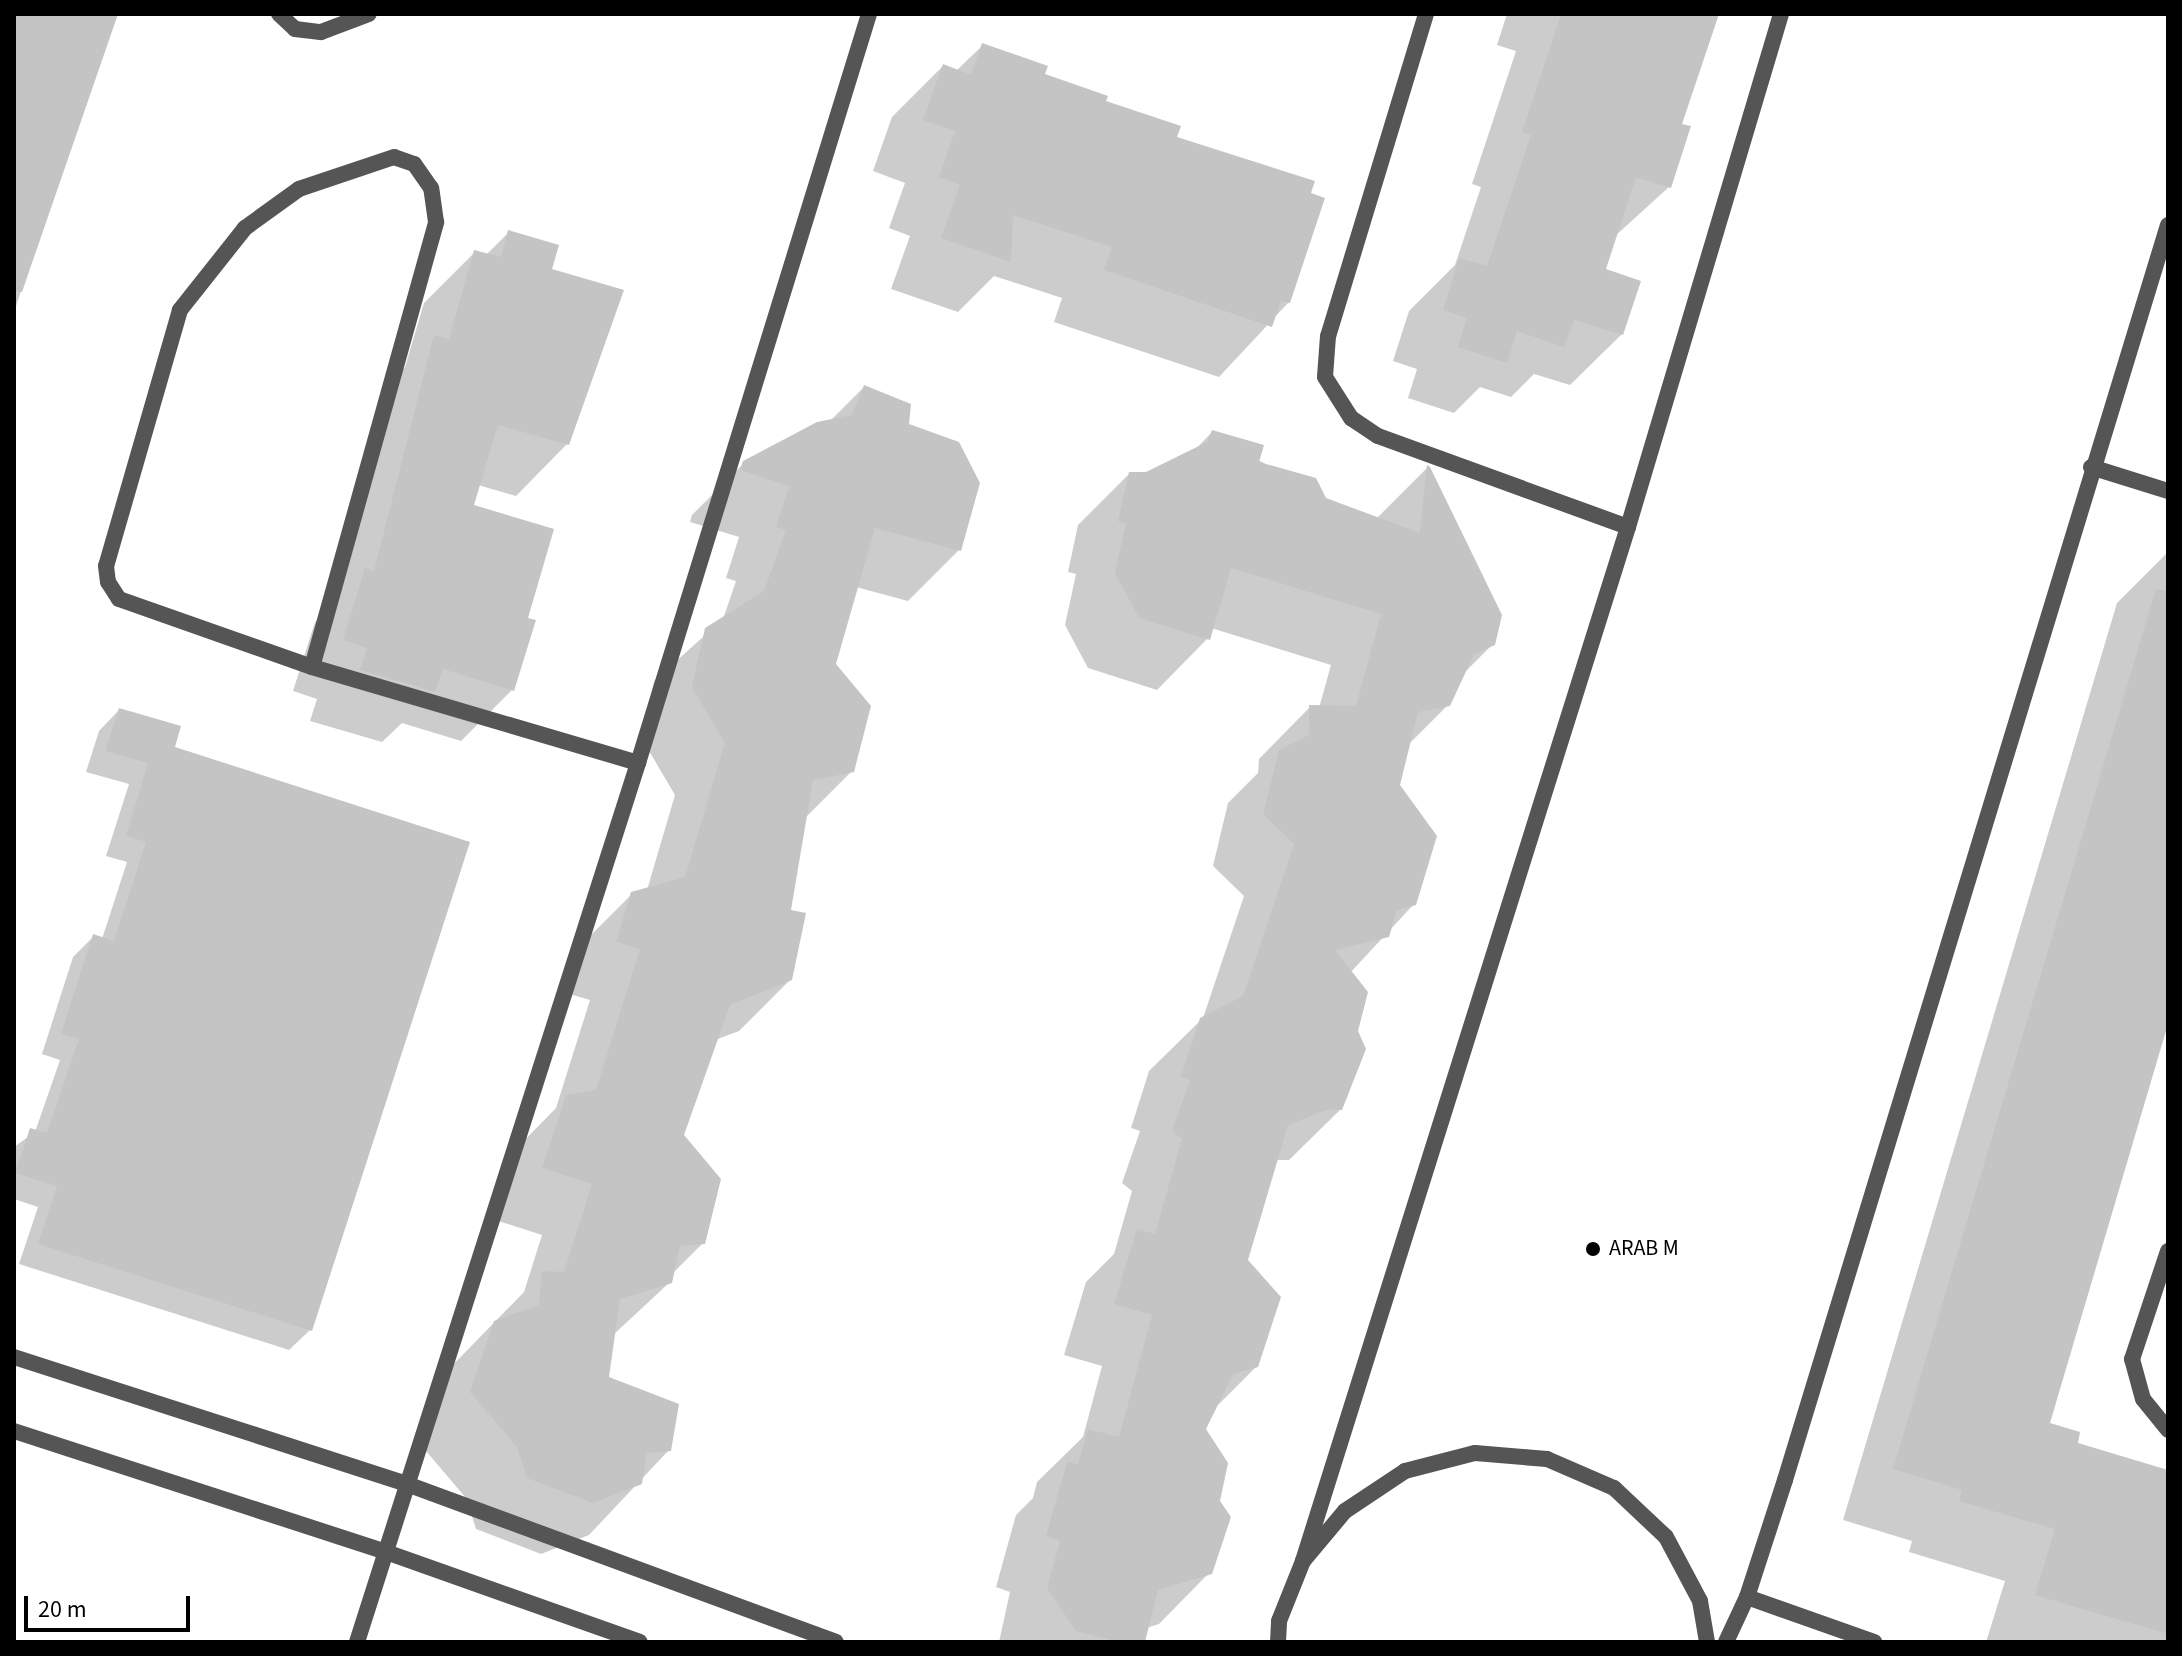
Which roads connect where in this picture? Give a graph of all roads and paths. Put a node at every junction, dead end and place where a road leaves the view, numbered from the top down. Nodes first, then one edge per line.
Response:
1 (279, 14) edge
2 (369, 14) edge
3 (869, 14) edge
4 (1426, 14) edge
5 (1781, 14) edge
6 (2168, 225) edge
7 (2091, 467) junction
8 (2168, 491) edge
9 (1628, 527) junction
10 (312, 667) junction
11 (638, 763) junction
12 (2168, 1251) edge
13 (14, 1357) edge
14 (2168, 1430) edge
15 (14, 1431) edge
16 (404, 1483) junction
17 (386, 1552) junction
18 (1303, 1561) junction
19 (1747, 1597) junction
20 (357, 1642) edge
21 (640, 1642) edge
22 (836, 1642) edge
23 (1278, 1642) edge
24 (1707, 1642) edge
25 (1726, 1642) edge
26 (1874, 1642) edge

1 - 2 street
3 - 11 street
4 - 9 street
5 - 9 street
6 - 7 street
7 - 8 street
7 - 19 street
9 - 18 street
10 - 10 street
10 - 11 street
11 - 16 street
12 - 14 street
13 - 16 street
15 - 17 street
16 - 17 street
16 - 22 street
17 - 20 street
17 - 21 street
18 - 23 street
18 - 24 street
19 - 25 street
19 - 26 street

